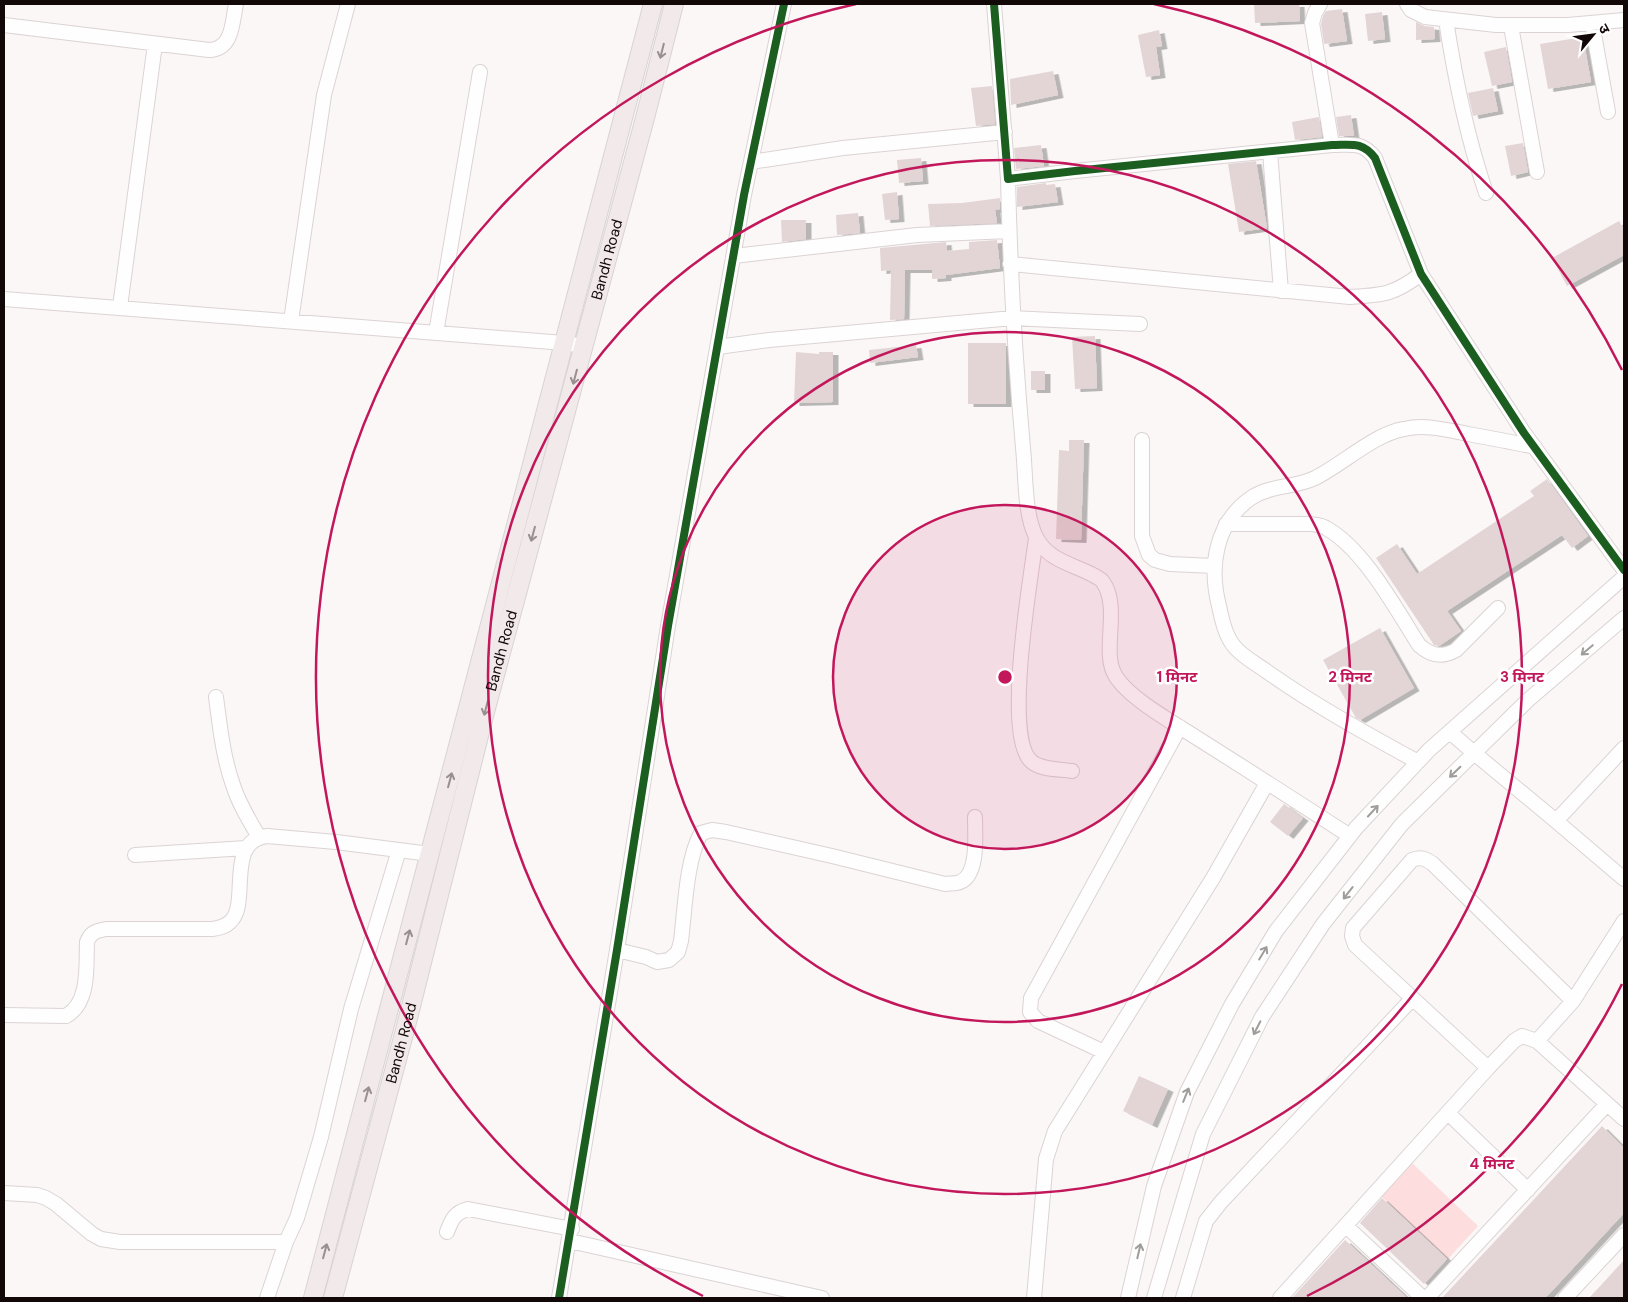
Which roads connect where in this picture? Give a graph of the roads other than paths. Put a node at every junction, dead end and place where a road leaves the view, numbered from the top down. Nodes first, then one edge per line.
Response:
1 (236, 4) edge
2 (348, 4) edge
3 (653, 4) edge
4 (674, 4) edge
5 (784, 4) edge
6 (994, 4) edge
7 (1320, 4) edge
8 (1407, 4) edge
9 (1446, 20) junction
10 (1624, 20) edge
11 (1592, 23) junction
12 (4, 25) edge
13 (1511, 26) junction
14 (155, 44) junction
15 (480, 72) dead end
16 (1608, 112) dead end
17 (1005, 132) junction
18 (1332, 145) junction
19 (1270, 152) junction
20 (751, 162) junction
21 (1537, 172) dead end
22 (1008, 179) junction
23 (1486, 193) dead end
24 (1009, 230) junction
25 (734, 256) junction
26 (1010, 264) junction
27 (1421, 274) junction
28 (1281, 291) junction
29 (4, 299) edge
30 (120, 307) junction
31 (1012, 318) junction
32 (291, 321) junction
33 (1140, 324) dead end
34 (436, 333) junction
35 (564, 343) junction
36 (584, 346) junction
37 (718, 347) junction
38 (1142, 440) dead end
39 (1534, 447) junction
40 (1226, 524) junction
41 (1036, 538) junction
42 (1214, 566) junction
43 (1624, 570) edge
44 (1624, 577) edge
45 (1498, 608) dead end
46 (1624, 618) edge
47 (216, 697) dead end
48 (1180, 727) junction
49 (1450, 732) junction
50 (1624, 748) edge
51 (1474, 753) junction
52 (1418, 762) junction
53 (1072, 771) dead end
54 (1267, 783) junction
55 (975, 817) dead end
56 (1556, 821) junction
57 (1350, 836) junction
58 (258, 837) junction
59 (246, 848) junction
60 (399, 850) junction
61 (430, 854) junction
62 (135, 855) dead end
63 (1624, 879) edge
64 (1624, 922) edge
65 (617, 950) junction
66 (1412, 999) junction
67 (1573, 1001) junction
68 (4, 1015) edge
69 (1537, 1041) junction
70 (1104, 1052) junction
71 (1488, 1068) junction
72 (1607, 1104) junction
73 (1448, 1113) junction
74 (1624, 1119) edge
75 (1528, 1190) junction
76 (4, 1193) edge
77 (1346, 1226) junction
78 (448, 1232) dead end
79 (571, 1235) junction
80 (1624, 1235) edge
81 (286, 1242) junction
82 (267, 1298) edge
83 (312, 1298) edge
84 (333, 1298) edge
85 (559, 1298) edge
86 (822, 1298) edge
87 (1034, 1298) edge
88 (1128, 1298) edge
89 (1154, 1298) edge
90 (1183, 1298) edge
91 (1280, 1298) edge
92 (1425, 1298) edge
93 (1565, 1298) edge

1 - 14 street
2 - 32 street
3 - 35 main road, Bandh Road
4 -> 36 main road, Bandh Road
5 - 20 street
6 - 17 street
7 - 18 street
8 - 9 street
9 - 13 street
9 - 23 street
10 - 11 street
11 - 13 street
11 - 16 street
12 - 14 street
13 - 21 street
14 - 30 street
15 - 34 street
17 - 20 street
17 - 22 street
18 - 19 street
18 - 27 street
19 - 22 street
19 - 28 street
20 - 25 street
22 - 24 street
24 - 25 street
24 - 26 street
25 - 37 street
26 - 28 street
26 - 31 street
27 - 28 street
27 - 39 street
29 - 30 street
30 - 32 street
31 - 33 street
31 - 37 street
31 - 41 street
32 - 34 street
34 - 35 street
35 - 36 street
61 -> 35 main road, Bandh Road
36 -> 84 main road, Bandh Road
37 - 65 street
38 - 42 street
39 - 40 street
39 - 43 street
40 - 42 street
40 - 45 street
41 - 48 street
41 - 53 street
42 - 52 street
44 - 49 street
46 -> 51 street
47 - 58 street
48 - 54 street
48 - 70 street
49 - 51 street
49 - 52 street
50 - 56 street
51 - 56 street
51 -> 89 street
57 -> 52 street
54 - 57 street
54 - 70 street
55 - 65 street
56 - 63 street
88 -> 57 street
58 - 59 street
58 - 60 street
59 - 62 street
59 - 68 street
60 - 61 street
60 - 81 street
83 -> 61 main road, Bandh Road
64 - 67 street
65 - 79 street
66 - 67 street
66 - 71 street
66 - 90 street
67 - 69 street
69 - 71 street
69 - 72 street
70 - 87 street
71 - 73 street
72 - 74 street
72 - 75 street
73 - 75 street
73 - 77 street
75 - 92 street
76 - 81 street
77 - 91 street
77 - 92 street
78 - 79 street
79 - 85 street
79 - 86 street
80 - 93 street
81 - 82 street

